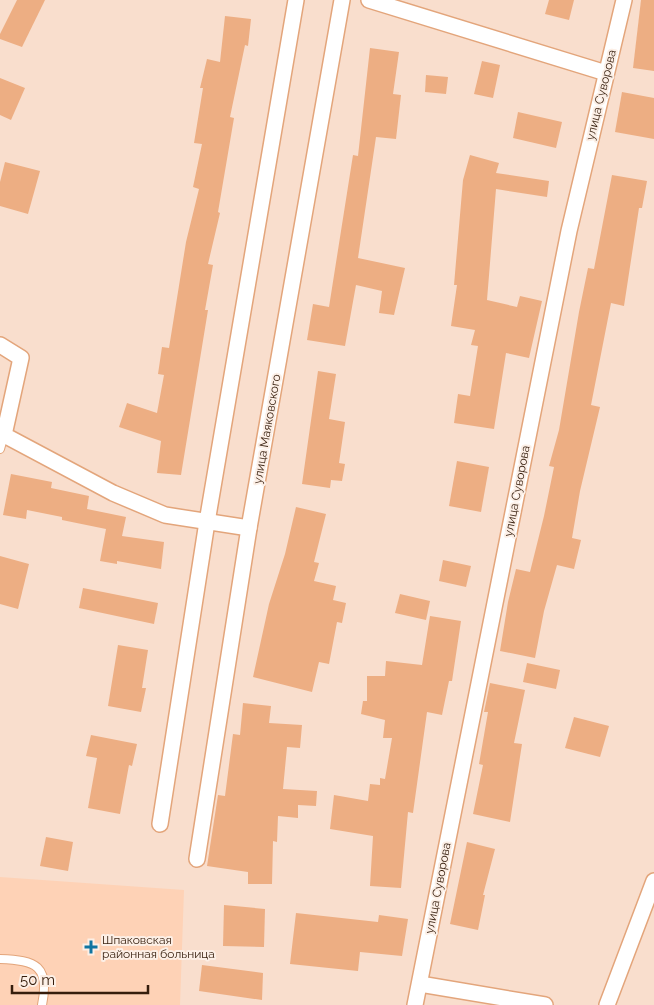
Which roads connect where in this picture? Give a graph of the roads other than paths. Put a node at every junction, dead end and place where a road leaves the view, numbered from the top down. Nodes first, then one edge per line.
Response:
1 (296, 0) edge
2 (342, 0) edge
3 (369, 0) edge
4 (624, 0) edge
5 (606, 74) junction
6 (0, 345) edge
7 (2, 442) edge
8 (207, 522) junction
9 (249, 528) junction
10 (160, 824) dead end
11 (197, 859) dead end
12 (654, 881) edge
13 (0, 959) edge
14 (420, 984) junction
15 (42, 1005) edge
16 (415, 1005) edge
17 (545, 1005) edge
18 (608, 1005) edge

1 - 8 street
2 - 9 street, улица Маяковского
3 - 5 street
4 - 5 street, улица Суворова
5 - 14 street, улица Суворова
6 - 7 street
7 - 8 street
8 - 9 street
8 - 10 street
9 - 11 street, улица Маяковского
12 - 18 street
13 - 15 lane
14 - 16 street, улица Суворова
14 - 17 street

